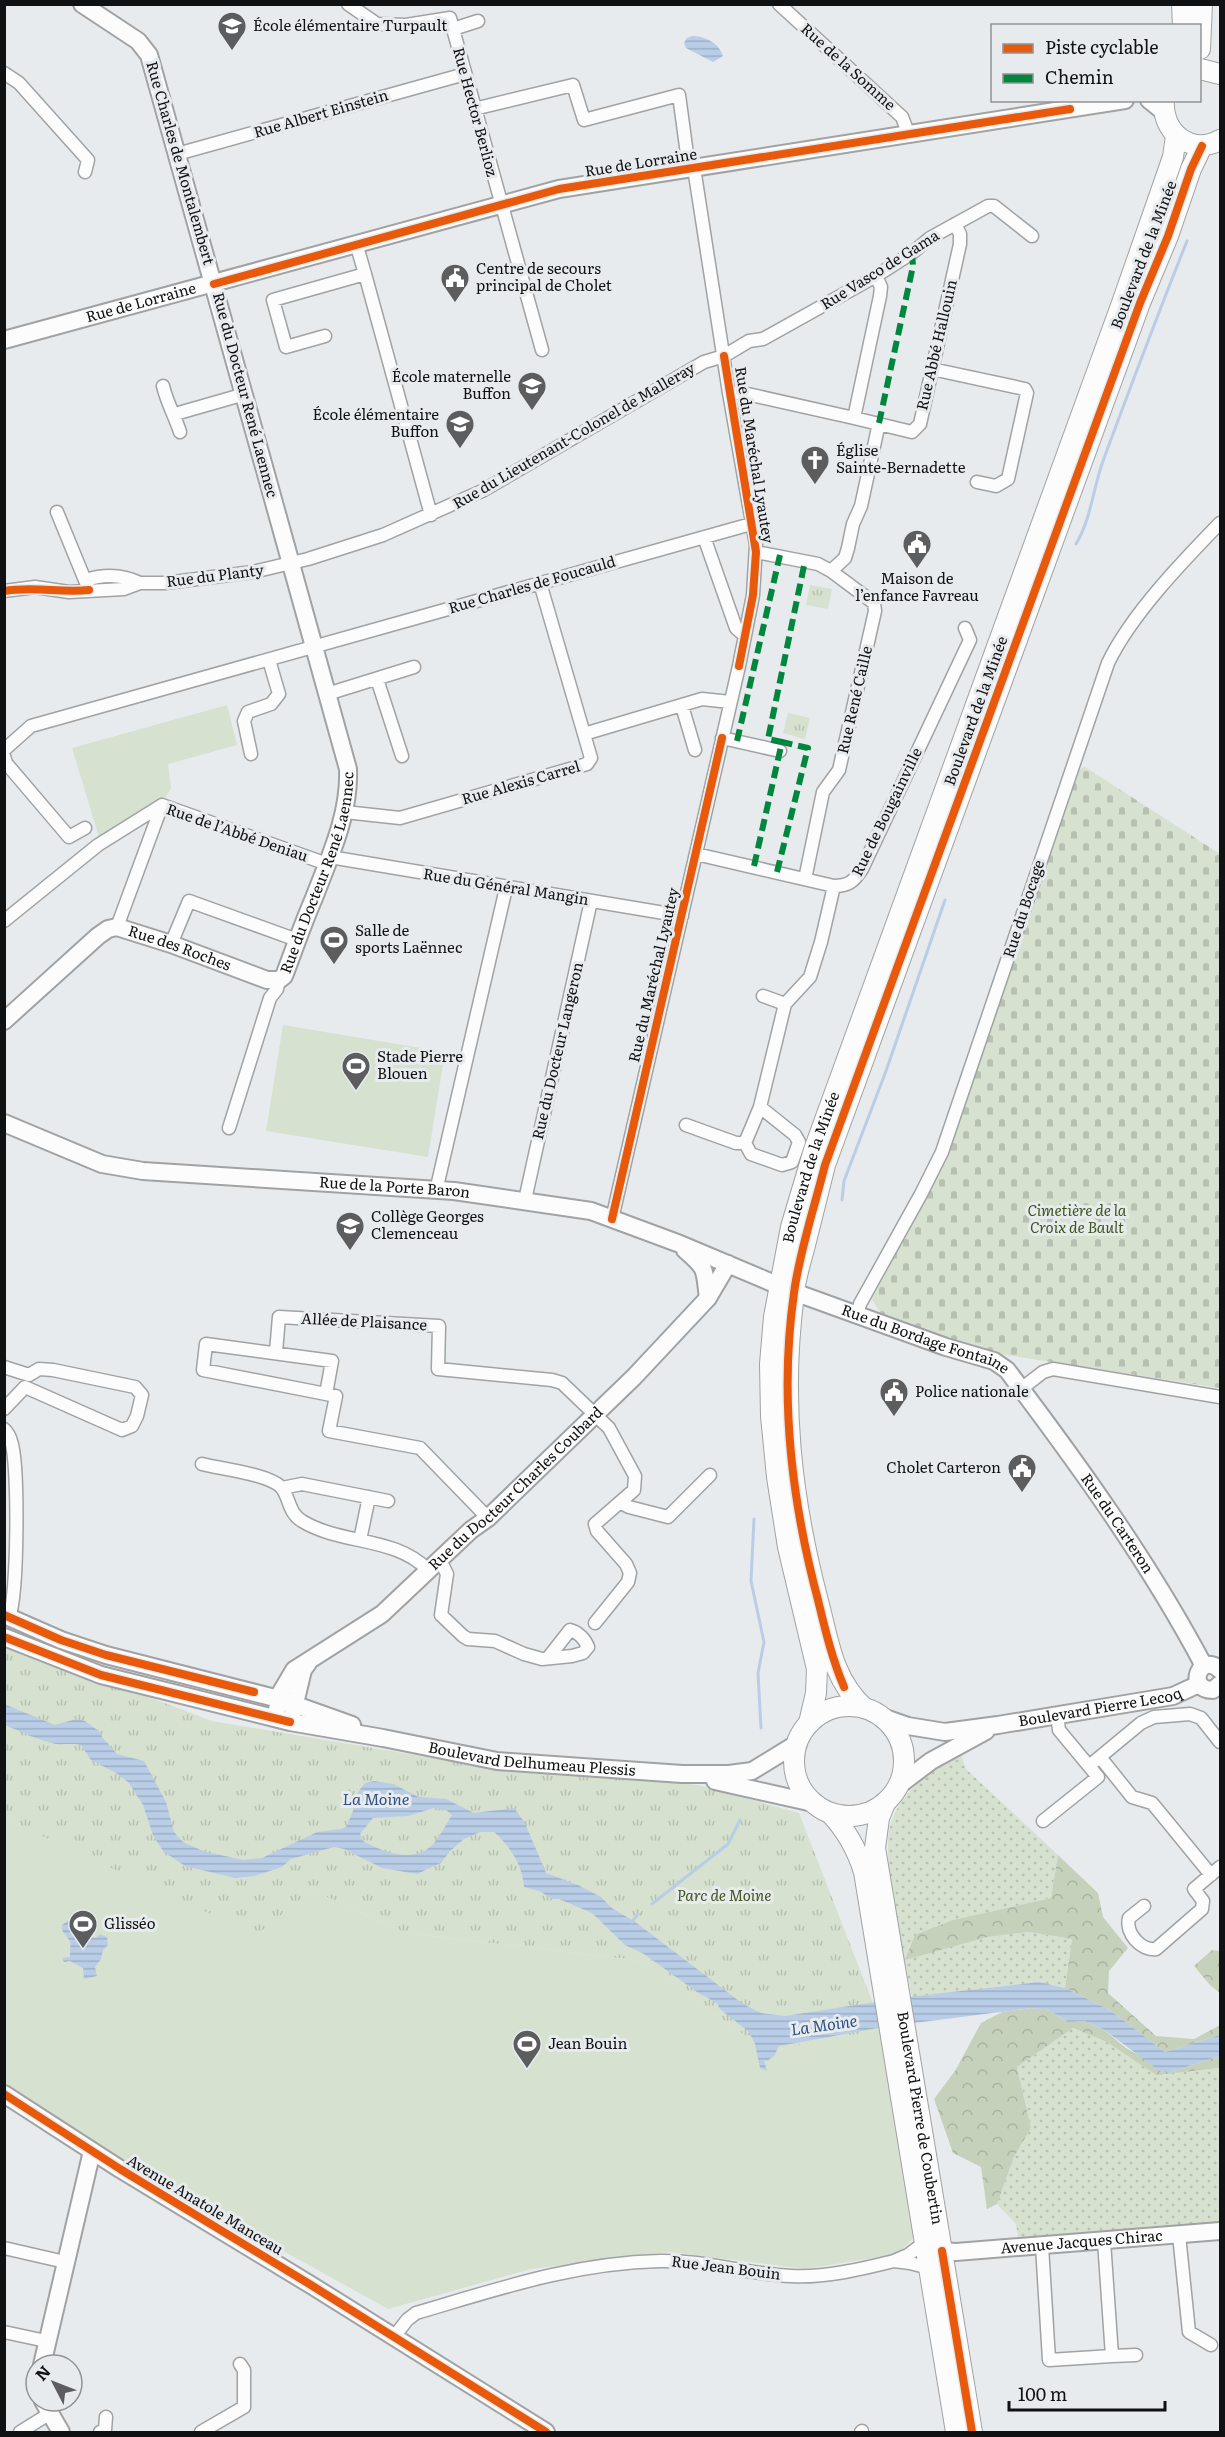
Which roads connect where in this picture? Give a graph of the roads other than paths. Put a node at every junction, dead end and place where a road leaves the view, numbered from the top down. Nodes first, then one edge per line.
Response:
1 (82, 4) edge
2 (348, 4) edge
3 (779, 4) edge
4 (1182, 4) edge
5 (1202, 4) edge
6 (478, 21) dead end
7 (452, 23) junction
8 (1183, 24) edge
9 (1201, 27) edge
10 (1201, 52) edge
11 (1209, 71) edge
12 (4, 73) edge
13 (465, 74) junction
14 (1113, 102) edge
15 (1159, 104) edge
16 (474, 109) junction
17 (909, 135) junction
18 (1176, 136) junction
19 (1211, 143) edge
20 (177, 154) junction
21 (691, 169) junction
22 (85, 172) dead end
23 (502, 204) junction
24 (955, 224) junction
25 (1032, 236) dead end
26 (356, 243) junction
27 (365, 274) junction
28 (876, 276) junction
29 (214, 284) junction
30 (325, 336) dead end
31 (4, 340) edge
32 (542, 350) dead end
33 (724, 356) junction
34 (932, 369) junction
35 (163, 386) dead end
36 (729, 393) junction
37 (245, 394) junction
38 (175, 414) junction
39 (854, 418) junction
40 (879, 423) junction
41 (180, 432) dead end
42 (977, 482) dead end
43 (57, 512) dead end
44 (431, 515) junction
45 (1221, 523) edge
46 (751, 524) junction
47 (704, 537) junction
48 (756, 552) junction
49 (288, 562) junction
50 (831, 572) junction
51 (540, 583) junction
52 (87, 585) junction
53 (4, 591) edge
54 (965, 628) dead end
55 (745, 636) junction
56 (313, 646) junction
57 (269, 660) junction
58 (414, 667) dead end
59 (377, 679) junction
60 (327, 694) junction
61 (730, 702) junction
62 (682, 706) junction
63 (584, 734) junction
64 (722, 738) junction
65 (4, 750) edge
66 (695, 750) dead end
67 (780, 751) dead end
68 (252, 754) dead end
69 (4, 756) edge
70 (402, 756) dead end
71 (162, 805) junction
72 (345, 812) junction
73 (85, 828) dead end
74 (696, 854) junction
75 (328, 860) junction
76 (805, 879) junction
77 (834, 886) junction
78 (506, 888) junction
79 (591, 901) junction
80 (682, 916) junction
81 (4, 921) edge
82 (117, 927) junction
83 (297, 940) junction
84 (171, 944) junction
85 (279, 980) junction
86 (763, 996) dead end
87 (785, 1004) junction
88 (4, 1021) edge
89 (760, 1107) junction
90 (4, 1123) edge
91 (686, 1125) dead end
92 (229, 1128) dead end
93 (745, 1143) junction
94 (436, 1191) junction
95 (525, 1200) junction
96 (612, 1218) junction
97 (680, 1244) junction
98 (728, 1264) junction
99 (787, 1289) junction
100 (708, 1298) junction
101 (857, 1315) junction
102 (276, 1352) junction
103 (4, 1367) edge
104 (27, 1381) junction
105 (1021, 1389) junction
106 (326, 1394) junction
107 (1221, 1397) edge
108 (4, 1409) edge
109 (597, 1414) junction
110 (4, 1429) edge
111 (202, 1464) dead end
112 (710, 1475) dead end
113 (282, 1488) junction
114 (369, 1497) junction
115 (388, 1501) dead end
116 (621, 1503) junction
117 (488, 1518) junction
118 (360, 1540) junction
119 (434, 1565) junction
120 (7, 1616) edge
121 (595, 1623) dead end
122 (4, 1637) edge
123 (548, 1658) dead end
124 (309, 1661) junction
125 (1216, 1669) edge
126 (1199, 1684) junction
127 (1219, 1689) edge
128 (279, 1699) junction
129 (299, 1702) junction
130 (864, 1708) junction
131 (1057, 1714) junction
132 (882, 1717) junction
133 (282, 1720) junction
134 (809, 1722) junction
135 (998, 1725) junction
136 (383, 1737) junction
137 (1221, 1742) edge
138 (796, 1744) junction
139 (1101, 1757) junction
140 (1089, 1766) junction
141 (682, 1774) junction
142 (898, 1786) junction
143 (813, 1803) junction
144 (885, 1803) junction
145 (830, 1813) junction
146 (1043, 1821) dead end
147 (1216, 1871) edge
148 (1144, 1906) dead end
149 (889, 1982) junction
150 (901, 2052) junction
151 (4, 2094) edge
152 (92, 2151) junction
153 (1221, 2230) edge
154 (1179, 2235) junction
155 (1104, 2241) junction
156 (925, 2242) junction
157 (1042, 2246) junction
158 (4, 2248) edge
159 (942, 2251) junction
160 (894, 2261) junction
161 (65, 2262) junction
162 (929, 2268) junction
163 (4, 2332) edge
164 (394, 2337) junction
165 (46, 2341) junction
166 (1211, 2345) dead end
167 (44, 2353) edge
168 (1136, 2355) dead end
169 (1112, 2356) junction
170 (240, 2364) dead end
171 (40, 2413) edge
172 (49, 2413) edge
173 (106, 2416) dead end
174 (20, 2433) edge
175 (61, 2433) edge
176 (100, 2433) edge
177 (201, 2433) edge
178 (546, 2433) edge
179 (956, 2433) edge
180 (972, 2433) edge

1 - 20 street, Rue Charles de Montalembert
2 - 7 street
3 - 17 street, Rue de la Somme
4 - 8 main road
5 - 9 main road
6 - 7 street
7 - 13 street, Rue Hector Berlioz
10 - 11 main road
12 - 22 street
13 - 16 street, Rue Hector Berlioz
13 - 20 street, Rue Albert Einstein
14 - 17 street, Rue de Lorraine
15 - 18 main road
16 - 21 street, Rue du Maréchal Lyautey
16 - 23 street, Rue Hector Berlioz
17 - 21 street, Rue de Lorraine
18 - 19 main road
18 - 99 main road, Boulevard de la Minée
19 - 99 main road, Boulevard de la Minée
20 - 29 street, Rue Charles de Montalembert
21 - 23 street, Rue de Lorraine
21 - 33 street, Rue du Maréchal Lyautey
23 - 26 street, Rue de Lorraine
23 - 32 street, Rue Hector Berlioz
24 - 25 street, Rue Vasco de Gama
24 - 28 street, Rue Vasco de Gama
24 - 34 street, Rue Abbé Hallouin
26 - 27 street
26 - 29 street, Rue de Lorraine
27 - 30 street
27 - 44 street
28 - 33 street, Rue Vasco de Gama
28 - 39 street
29 - 31 street, Rue de Lorraine
29 - 37 street, Rue du Docteur René Laennec
33 - 36 street, Rue du Maréchal Lyautey
33 - 44 street, Rue du Lieutenant-Colonel de Malleray
34 - 40 street, Rue Abbé Hallouin
34 - 42 street
35 - 38 street
36 - 39 street
36 - 46 street, Rue du Maréchal Lyautey
37 - 38 street
37 - 49 street, Rue du Docteur René Laennec
38 - 41 street
39 - 40 street
40 - 50 street
43 - 52 street
44 - 49 street, Rue du Lieutenant-Colonel de Malleray
45 - 101 street, Rue du Bocage
46 - 47 street, Rue Charles de Foucauld
46 - 48 street, Rue du Maréchal Lyautey
47 - 51 street, Rue Charles de Foucauld
47 - 55 street
48 - 50 street, Rue René Caille
48 - 55 street, Rue du Maréchal Lyautey
49 - 52 street, Rue du Planty
49 - 56 street, Rue du Docteur René Laennec
50 - 76 street, Rue René Caille
51 - 56 street, Rue Charles de Foucauld
51 - 63 street, Rue Alexis Carrel
52 - 53 street, Rue du Planty
54 - 77 street, Rue de Bougainville
55 - 61 street, Rue du Maréchal Lyautey
56 - 57 street
56 - 60 street, Rue du Docteur René Laennec
57 - 65 street
57 - 68 street
58 - 59 street
59 - 60 street
59 - 70 street
60 - 72 street, Rue du Docteur René Laennec
61 - 62 street
61 - 64 street, Rue du Maréchal Lyautey
62 - 63 street
62 - 66 street
63 - 72 street, Rue Alexis Carrel
64 - 67 street
64 - 74 street, Rue du Maréchal Lyautey
69 - 73 street
71 - 75 street, Rue de l’Abbé Deniau
71 - 81 street, Rue de l’Abbé Deniau
71 - 82 street
72 - 75 street, Rue du Docteur René Laennec
74 - 76 street, Rue de Bougainville
74 - 80 street, Rue du Maréchal Lyautey
75 - 78 street, Rue du Général Mangin
75 - 83 street, Rue du Docteur René Laennec
76 - 77 street, Rue de Bougainville
77 - 87 street
78 - 79 street, Rue du Général Mangin
78 - 94 street
79 - 80 street, Rue du Général Mangin
79 - 95 street, Rue du Docteur Langeron
80 - 96 street, Rue du Maréchal Lyautey
82 - 84 street, Rue des Roches
82 - 88 street, Rue des Roches
83 - 84 street
83 - 85 street, Rue du Docteur René Laennec
84 - 85 street, Rue des Roches
85 - 92 street, Rue du Docteur René Laennec
86 - 87 street
87 - 89 street
89 - 93 street
89 - 93 street
90 - 94 street, Rue de la Porte Baron
91 - 93 street
94 - 95 street, Rue de la Porte Baron
95 - 96 street, Rue de la Porte Baron
96 - 97 street, Rue de la Porte Baron
97 - 98 street, Rue de la Porte Baron
97 - 100 street
98 - 99 street, Rue de la Porte Baron
98 - 100 street, Rue du Docteur Charles Coubard
99 - 101 street, Rue du Bordage Fontaine
99 - 130 main road
99 - 134 main road
100 - 109 street, Rue du Docteur Charles Coubard
101 - 105 street, Rue du Bordage Fontaine
102 - 106 street
102 - 106 street
102 - 109 street, Allée de Plaisance
103 - 104 street
104 - 104 street
104 - 108 street
105 - 107 street, Rue du Bordage Fontaine
105 - 125 street, Rue du Carteron
106 - 117 street
109 - 116 street, Allée de Plaisance
109 - 117 street, Rue du Docteur Charles Coubard
110 - 120 street
111 - 113 street
112 - 116 street
113 - 114 street
113 - 118 street
114 - 115 street
114 - 118 street
116 - 121 street
117 - 119 street, Rue du Docteur Charles Coubard
118 - 119 street
119 - 123 street
119 - 124 street, Rue du Docteur Charles Coubard
120 - 128 street, Boulevard Delhumeau Plessis
122 - 133 street, Boulevard Delhumeau Plessis
124 - 128 street, Rue du Docteur Charles Coubard
124 - 129 street
125 - 126 street, Rue du Carteron
126 - 127 street
126 - 131 street, Boulevard Pierre Lecoq
128 - 129 street, Boulevard Delhumeau Plessis
128 - 133 street, Rue du Docteur Charles Coubard
129 - 133 street
129 - 136 street, Boulevard Delhumeau Plessis
130 - 132 main road
130 - 134 main road
131 - 135 street, Boulevard Pierre Lecoq
131 - 140 street
132 - 135 street, Boulevard Pierre Lecoq
132 - 142 main road
133 - 136 street, Boulevard Delhumeau Plessis
134 - 138 main road
135 - 142 street, Boulevard Pierre Lecoq
136 - 141 street, Boulevard Delhumeau Plessis
137 - 139 street
138 - 141 street, Boulevard Delhumeau Plessis
138 - 143 main road
139 - 140 street
139 - 147 street
140 - 146 street
141 - 143 street, Boulevard Delhumeau Plessis
142 - 144 main road
143 - 145 main road
144 - 145 main road
144 - 149 main road, Boulevard Pierre de Coubertin
145 - 149 main road, Boulevard Pierre de Coubertin
147 - 148 street
149 - 150 main road, Boulevard Pierre de Coubertin
150 - 156 main road, Boulevard Pierre de Coubertin
150 - 159 main road, Boulevard Pierre de Coubertin
151 - 152 street, Avenue Anatole Manceau
152 - 161 street
152 - 164 street, Avenue Anatole Manceau
153 - 154 street, Avenue Jacques Chirac
154 - 155 street, Avenue Jacques Chirac
154 - 166 street
155 - 157 street, Avenue Jacques Chirac
155 - 169 street
156 - 160 street, Rue Jean Bouin
156 - 162 main road, Boulevard Pierre de Coubertin
157 - 159 street, Avenue Jacques Chirac
157 - 169 street
158 - 161 street
159 - 180 main road, Boulevard Pierre de Coubertin
160 - 162 street, Rue Jean Bouin
160 - 164 street, Rue Jean Bouin
161 - 165 street
162 - 179 main road, Boulevard Pierre de Coubertin
163 - 165 street
164 - 178 street, Avenue Anatole Manceau
165 - 167 street
168 - 169 street
170 - 177 street
171 - 174 street
172 - 175 street
173 - 176 street

